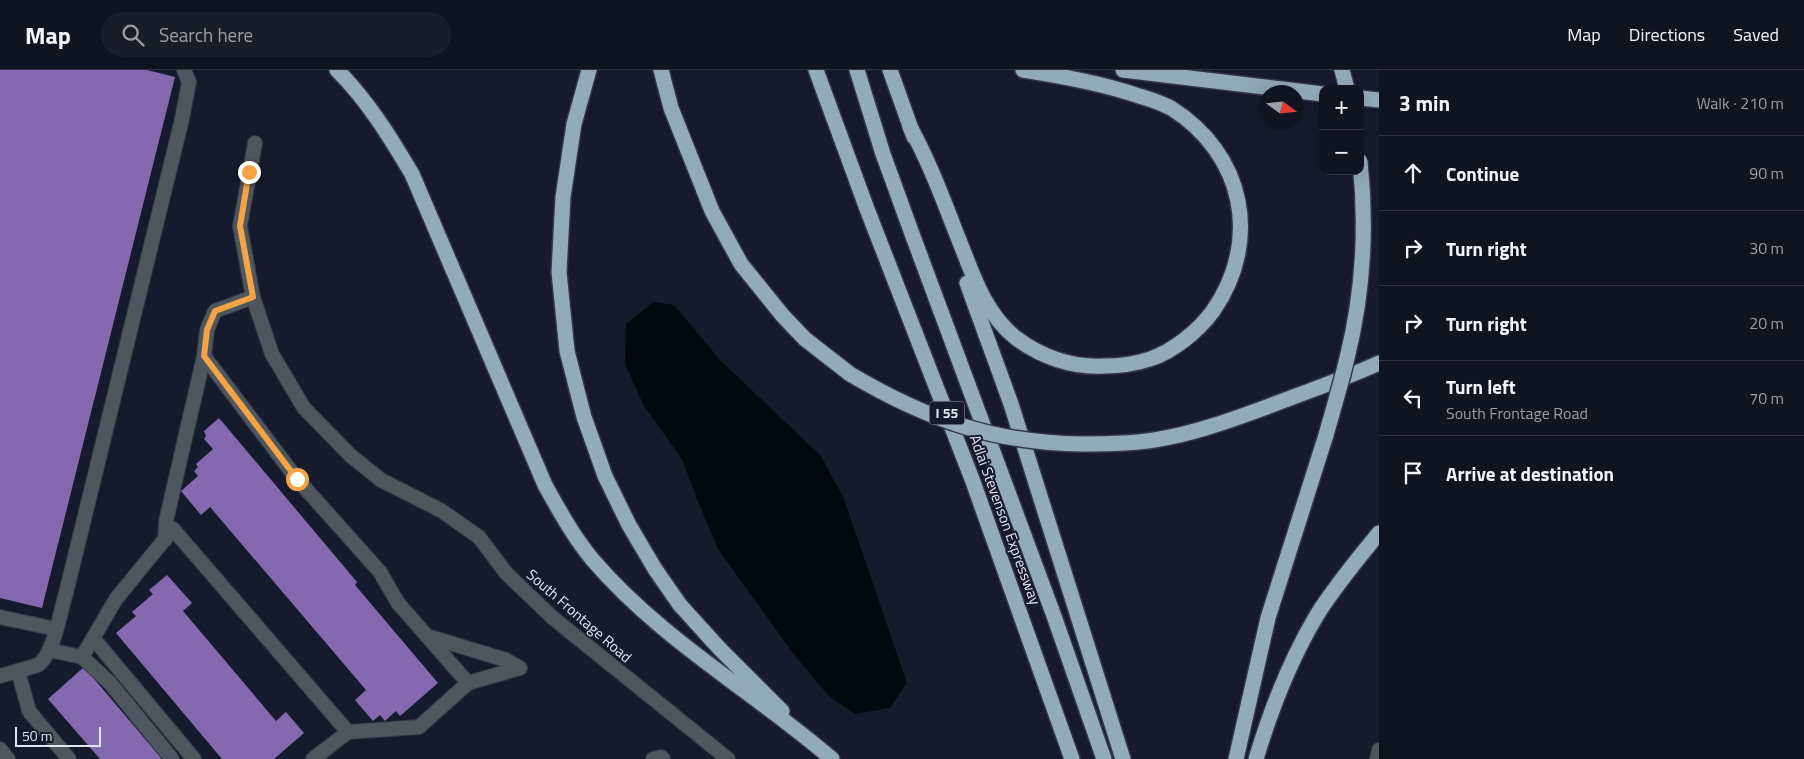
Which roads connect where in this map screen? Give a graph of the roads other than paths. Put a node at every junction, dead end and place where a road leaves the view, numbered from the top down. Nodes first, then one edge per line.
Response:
1 (184, 70) edge
2 (337, 70) edge
3 (589, 70) edge
4 (662, 70) edge
5 (816, 70) edge
6 (858, 70) edge
7 (890, 70) edge
8 (1023, 70) edge
9 (1123, 70) edge
10 (1342, 70) edge
11 (1346, 85) edge
12 (1319, 94) edge
13 (1364, 98) edge
14 (1379, 100) edge
15 (910, 127) junction
16 (255, 143) dead end
17 (1361, 175) edge
18 (253, 297) junction
19 (204, 356) junction
20 (1379, 363) edge
21 (1379, 533) edge
22 (165, 540) junction
23 (0, 617) edge
24 (56, 629) junction
25 (427, 636) junction
26 (93, 638) junction
27 (49, 650) junction
28 (82, 656) junction
29 (18, 671) junction
30 (0, 676) edge
31 (468, 683) junction
32 (348, 732) junction
33 (0, 749) edge
34 (1379, 750) edge
35 (827, 755) edge
36 (8, 759) edge
37 (69, 759) edge
38 (172, 759) edge
39 (194, 759) edge
40 (313, 759) edge
41 (653, 759) edge
42 (663, 759) edge
43 (728, 759) edge
44 (1072, 759) edge
45 (1104, 759) edge
46 (1123, 759) edge
47 (1236, 759) edge
48 (1256, 759) edge
49 (1377, 759) edge

1 - 24 street
2 - 35 highway
3 - 35 highway
4 - 20 highway, bridge
5 - 44 highway, Adlai Stevenson Expressway / I 55
6 - 45 highway, Adlai Stevenson Expressway / I 55
7 - 15 highway
8 - 15 highway
9 - 12 highway
10 - 11 highway
13 - 14 highway
15 - 46 highway
16 - 18 street, South Frontage Road
17 - 47 highway, bridge
18 - 19 street
18 - 43 street, South Frontage Road
19 - 22 street
19 - 25 street
21 - 48 highway
22 - 26 street
22 - 32 street
23 - 24 street
24 - 27 street
25 - 31 street
25 - 31 street
26 - 28 street
26 - 39 street
27 - 28 street
27 - 29 street
28 - 38 street
29 - 30 street
29 - 37 street
31 - 32 street
32 - 40 street
33 - 36 street
34 - 49 street
41 - 42 street

